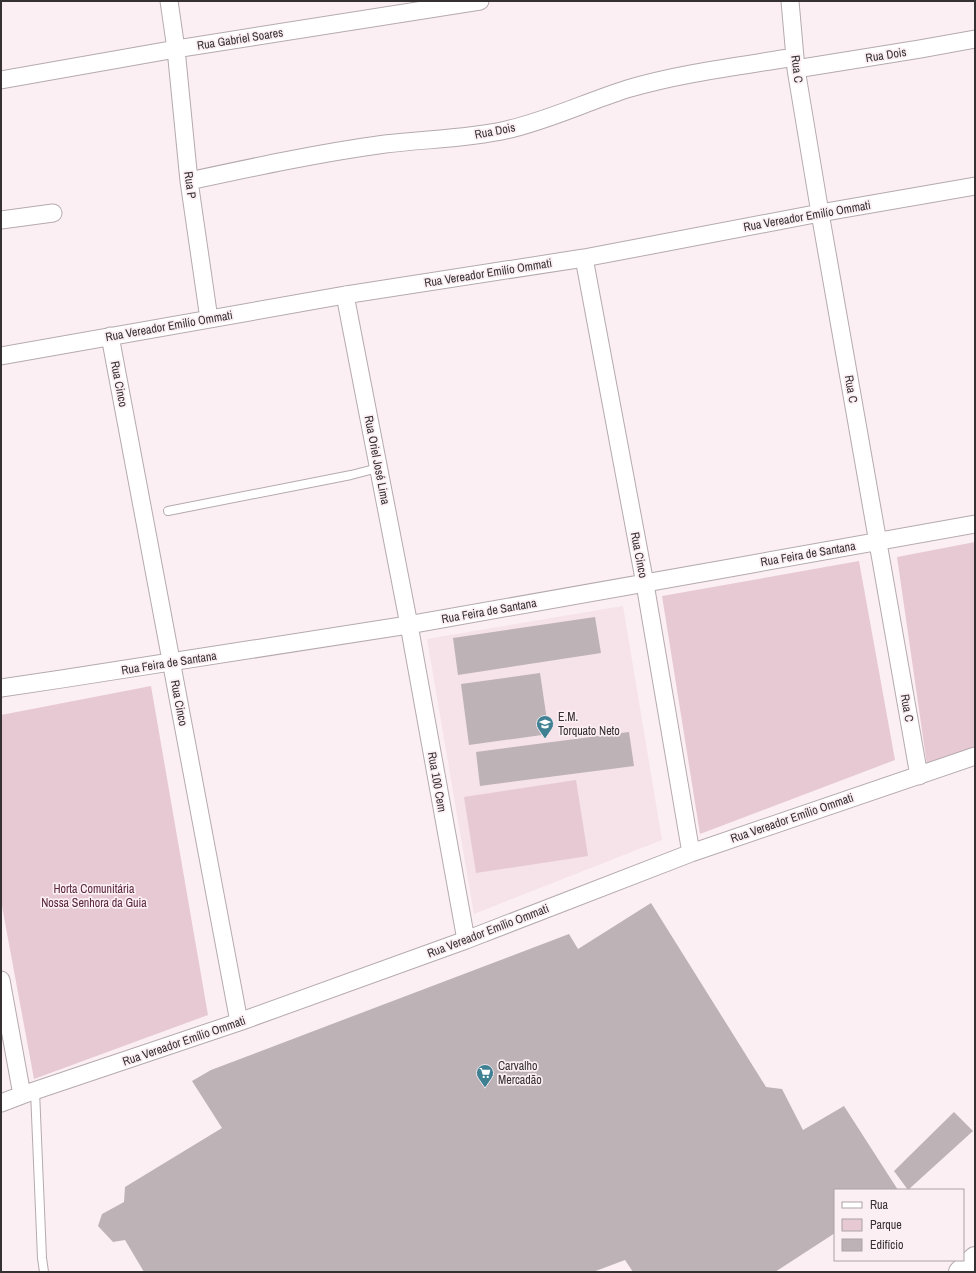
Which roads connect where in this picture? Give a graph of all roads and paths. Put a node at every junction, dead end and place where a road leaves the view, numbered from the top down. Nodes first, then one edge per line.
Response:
1 (169, 1) edge
2 (480, 1) edge
3 (790, 1) edge
4 (975, 39) edge
5 (176, 49) junction
6 (796, 63) junction
7 (1, 80) edge
8 (189, 181) junction
9 (975, 186) edge
10 (53, 213) dead end
11 (820, 213) junction
12 (1, 220) edge
13 (584, 258) junction
14 (345, 295) junction
15 (209, 319) junction
16 (110, 336) junction
17 (1, 356) edge
18 (378, 468) junction
19 (168, 511) dead end
20 (975, 524) edge
21 (878, 541) junction
22 (645, 584) junction
23 (409, 625) junction
24 (172, 663) junction
25 (1, 688) edge
26 (975, 756) edge
27 (919, 776) junction
28 (691, 853) junction
29 (466, 940) junction
30 (1, 980) edge
31 (239, 1022) junction
32 (28, 1093) junction
33 (1, 1103) edge
34 (975, 1258) edge
35 (44, 1272) edge
36 (960, 1272) edge

1 - 5 street, Rua P
2 - 5 street, Rua Gabriel Soares
3 - 6 street, Rua C
4 - 6 street, Rua Dois
5 - 7 street, Rua Gabriel Soares
5 - 8 street, Rua P
6 - 8 street, Rua Dois
6 - 11 street, Rua C
8 - 15 street, Rua P
9 - 11 street, Rua Vereador Emilío Ommati
10 - 12 street
11 - 13 street, Rua Vereador Emilío Ommati
11 - 21 street, Rua C
13 - 14 street, Rua Vereador Emilío Ommati
13 - 22 street, Rua Cinco
14 - 15 street, Rua Vereador Emilío Ommati
14 - 18 street, Rua Oriel José Lima
15 - 16 street, Rua Vereador Emilío Ommati
16 - 17 street, Rua Vereador Emilío Ommati
16 - 24 street, Rua Cinco
18 - 19 lane
18 - 23 street, Rua Oriel José Lima
20 - 21 street, Rua Feira de Santana
21 - 22 street, Rua Feira de Santana
21 - 27 street, Rua C
22 - 23 street, Rua Feira de Santana
22 - 28 street, Rua Cinco
23 - 24 street, Rua Feira de Santana
23 - 29 street, Rua 100 Cem
24 - 25 street, Rua Feira de Santana
24 - 31 street, Rua Cinco
26 - 27 street, Rua Vereador Emílio Ommati
27 - 28 street, Rua Vereador Emílio Ommati
28 - 29 street, Rua Vereador Emílio Ommati
29 - 31 street, Rua Vereador Emílio Ommati
30 - 32 street
31 - 32 street, Rua Vereador Emílio Ommati
32 - 33 street, Rua Vereador Emílio Ommati
32 - 35 lane
34 - 36 highway

